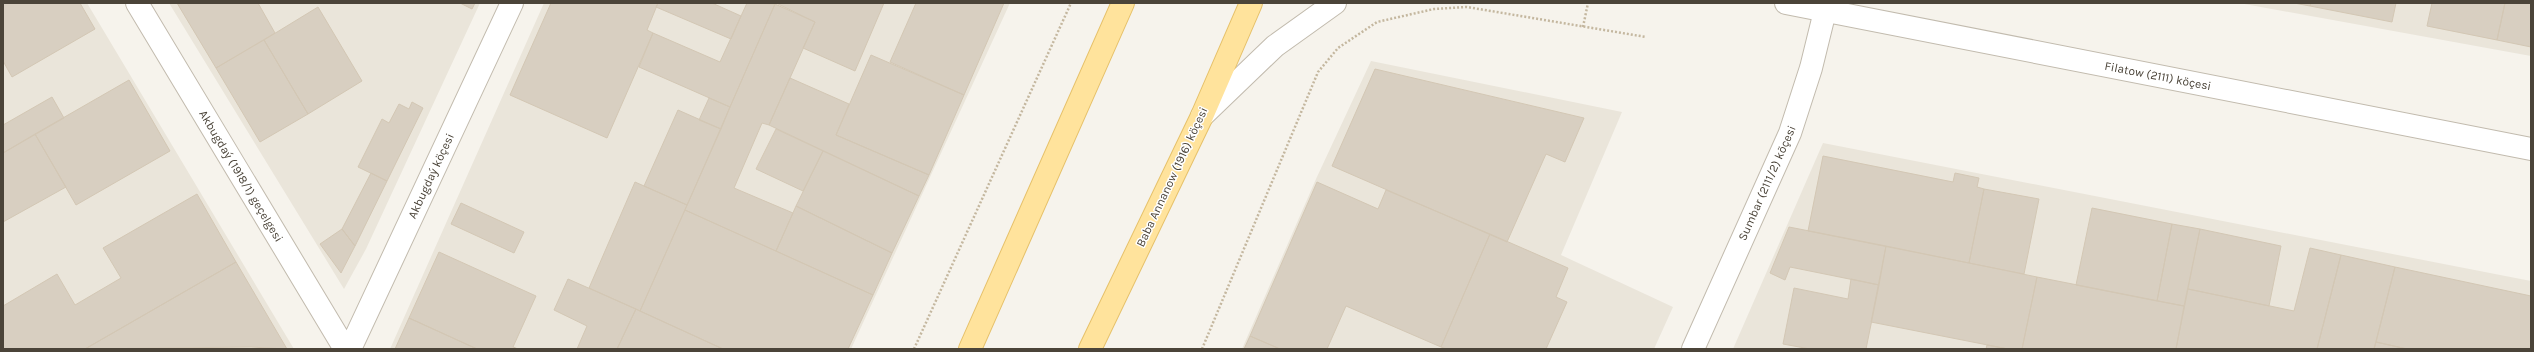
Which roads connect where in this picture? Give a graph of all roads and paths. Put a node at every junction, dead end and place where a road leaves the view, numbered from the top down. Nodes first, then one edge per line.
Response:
1 (136, 3) edge
2 (512, 3) edge
3 (1071, 3) edge
4 (1123, 3) edge
5 (1251, 3) edge
6 (1335, 3) edge
7 (1588, 3) edge
8 (1786, 3) edge
9 (1825, 11) junction
10 (1583, 27) junction
11 (1646, 37) dead end
12 (1202, 116) junction
13 (2531, 149) edge
14 (345, 349) edge
15 (350, 349) edge
16 (914, 349) edge
17 (970, 349) edge
18 (1090, 349) edge
19 (1202, 349) edge
20 (1693, 349) edge

1 - 14 street, Akbugdaý (1918/1) geçelgesi
2 - 15 street, Akbugdaý köçesi
3 - 16 path
4 - 17 main road
5 - 12 main road, Baba Annanow (1916) köçesi
6 - 12 street
7 - 10 path
8 - 9 street, Filatow (2111) köçesi
9 - 13 street, Filatow (2111) köçesi
9 - 20 street, Sumbar (2111/2) köçesi
10 - 11 path
10 - 19 path
12 - 18 main road, Baba Annanow (1916) köçesi

